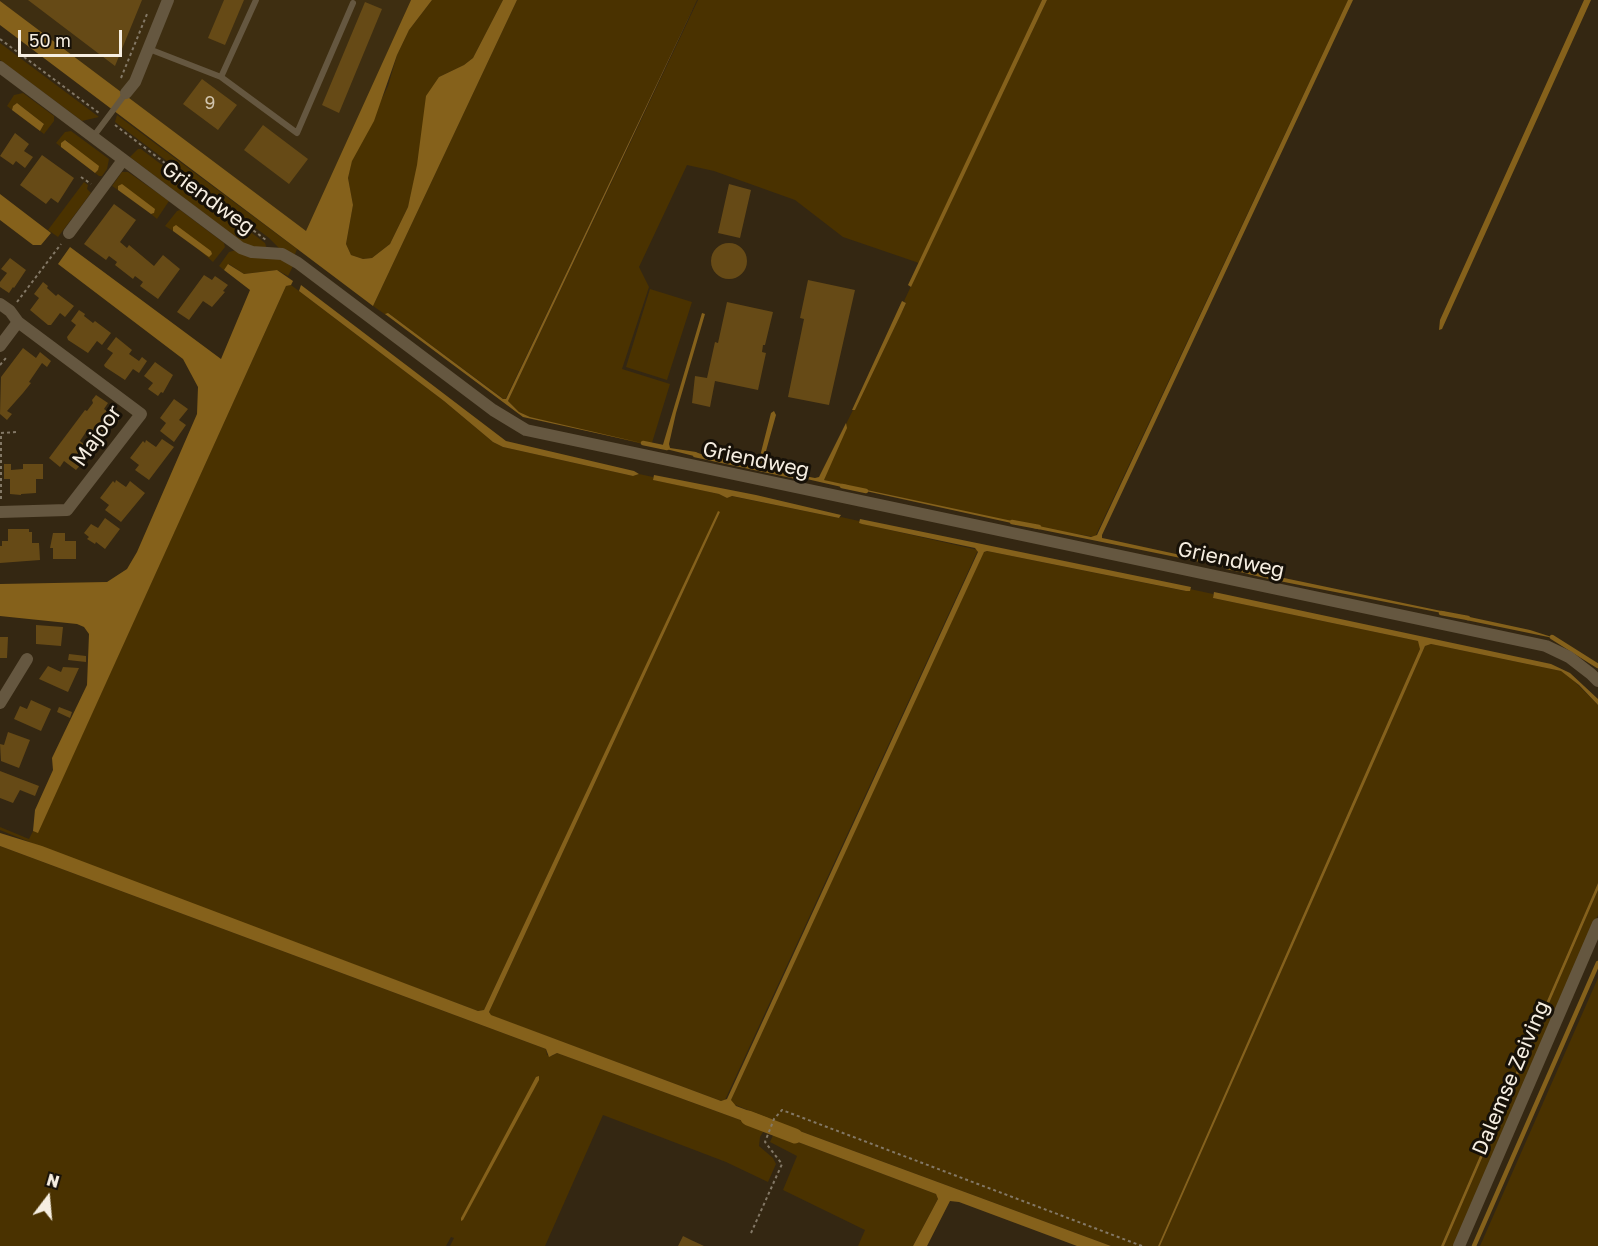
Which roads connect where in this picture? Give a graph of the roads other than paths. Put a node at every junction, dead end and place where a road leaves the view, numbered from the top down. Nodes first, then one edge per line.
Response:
1 (168, 0) edge
2 (256, 0) edge
3 (353, 3) dead end
4 (148, 49) junction
5 (0, 68) edge
6 (221, 77) junction
7 (126, 93) joint
8 (93, 137) junction
9 (123, 160) junction
10 (69, 233) road end
11 (5, 308) edge
12 (18, 322) junction
13 (0, 346) edge
14 (1, 504) edge
15 (27, 658) dead end
16 (1598, 681) edge
17 (4, 689) edge
18 (0, 703) edge
19 (1598, 924) edge
20 (1459, 1246) edge

1 - 4 street
2 - 6 lane
3 - 6 lane
4 - 6 lane
4 - 7 street
5 - 8 street, Griendweg
7 - 8 lane
8 - 9 street, Griendweg
9 - 10 street
9 - 16 street, Griendweg
11 - 12 street, Majoor
12 - 13 street
12 - 14 street, Majoor
15 - 17 street
17 - 18 street
19 - 20 street, Dalemse Zeiving

